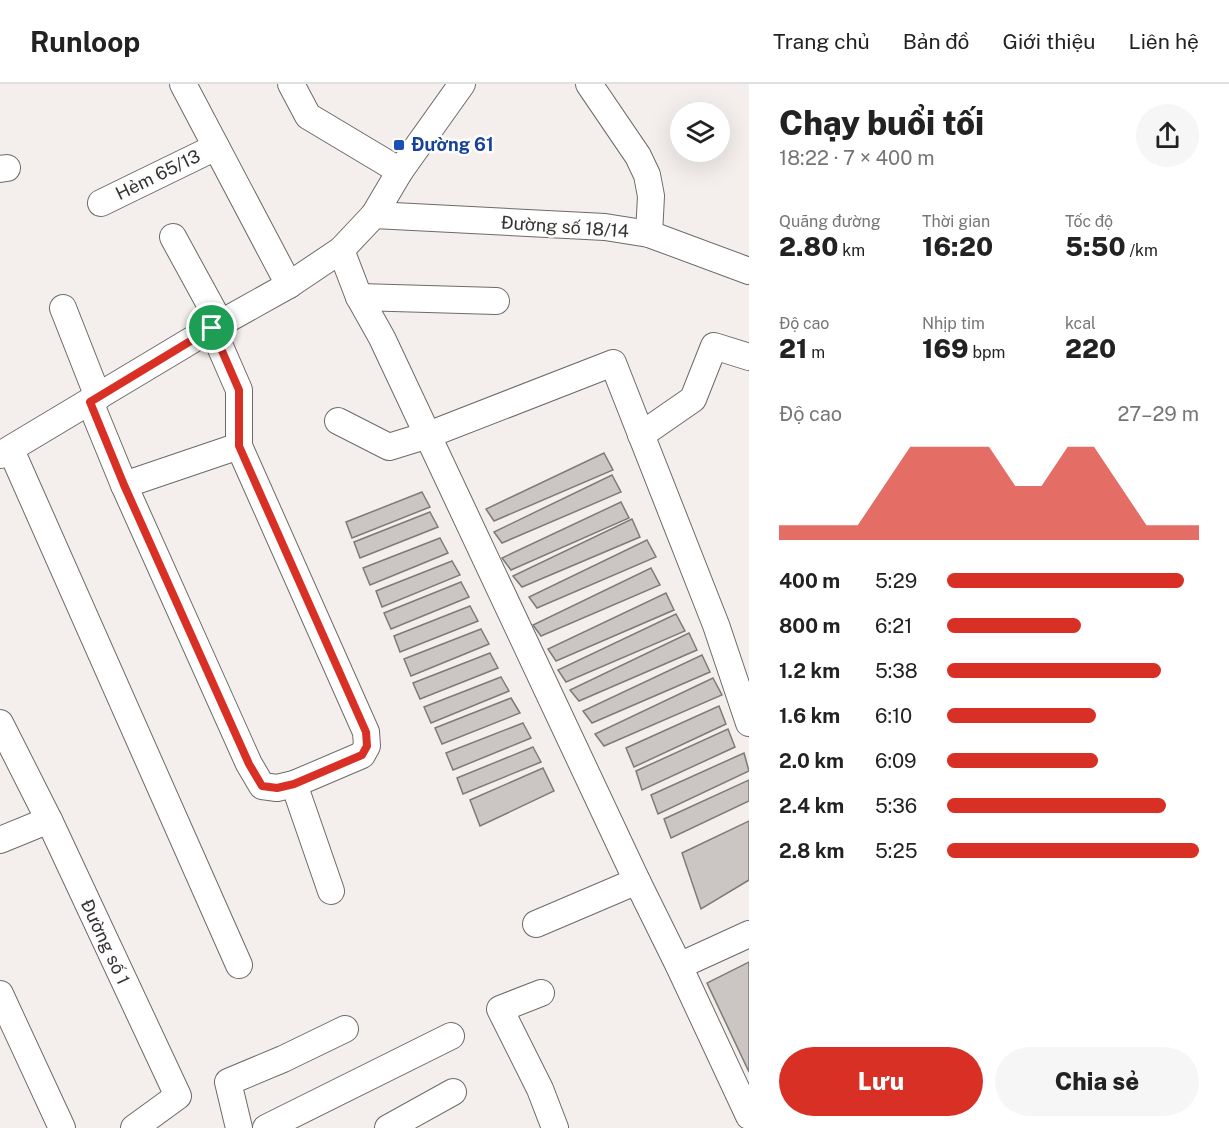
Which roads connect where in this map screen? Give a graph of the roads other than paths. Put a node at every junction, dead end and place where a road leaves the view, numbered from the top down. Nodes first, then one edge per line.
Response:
1 (183, 84) edge
2 (291, 84) edge
3 (462, 84) edge
4 (589, 84) edge
5 (216, 147) junction
6 (400, 171) junction
7 (101, 202) dead end
8 (374, 215) junction
9 (649, 234) junction
10 (173, 237) dead end
11 (341, 250) junction
12 (749, 271) edge
13 (289, 285) junction
14 (359, 297) junction
15 (496, 301) dead end
16 (63, 308) dead end
17 (216, 325) junction
18 (749, 357) edge
19 (94, 399) junction
20 (338, 421) dead end
21 (428, 435) junction
22 (641, 435) junction
23 (239, 446) junction
24 (5, 452) edge
25 (124, 485) junction
26 (749, 723) edge
27 (4, 731) edge
28 (294, 784) junction
29 (49, 820) junction
30 (0, 840) edge
31 (637, 881) junction
32 (331, 891) dead end
33 (536, 924) dead end
34 (749, 934) edge
35 (239, 965) dead end
36 (679, 966) junction
37 (541, 993) dead end
38 (0, 994) edge
39 (345, 1029) dead end
40 (451, 1036) dead end
41 (453, 1092) dead end
42 (749, 1116) edge
43 (62, 1128) edge
44 (134, 1128) edge
45 (239, 1128) edge
46 (266, 1128) edge
47 (388, 1128) edge
48 (555, 1128) edge

1 - 5 street
2 - 6 street
3 - 6 street
4 - 9 street
5 - 7 street, Hẻm 65/13
5 - 13 street
6 - 8 street
8 - 9 street, Đường số 18/14
8 - 11 street
9 - 12 street, Đường số 18/14
10 - 17 street
11 - 13 street
11 - 14 street
13 - 17 street
14 - 15 street
14 - 21 street
16 - 19 street
17 - 19 street
17 - 23 street
18 - 22 street
19 - 24 street
19 - 25 street
20 - 21 street
21 - 22 street
21 - 31 street
22 - 26 street
23 - 25 street
23 - 28 street
24 - 35 street
25 - 28 street
27 - 29 street, Đường số 1
28 - 32 street
29 - 30 street
29 - 44 street, Đường số 1
31 - 33 street
31 - 36 street
34 - 36 street
36 - 42 street
37 - 48 street
38 - 43 street
39 - 45 street
40 - 46 street
41 - 47 street

